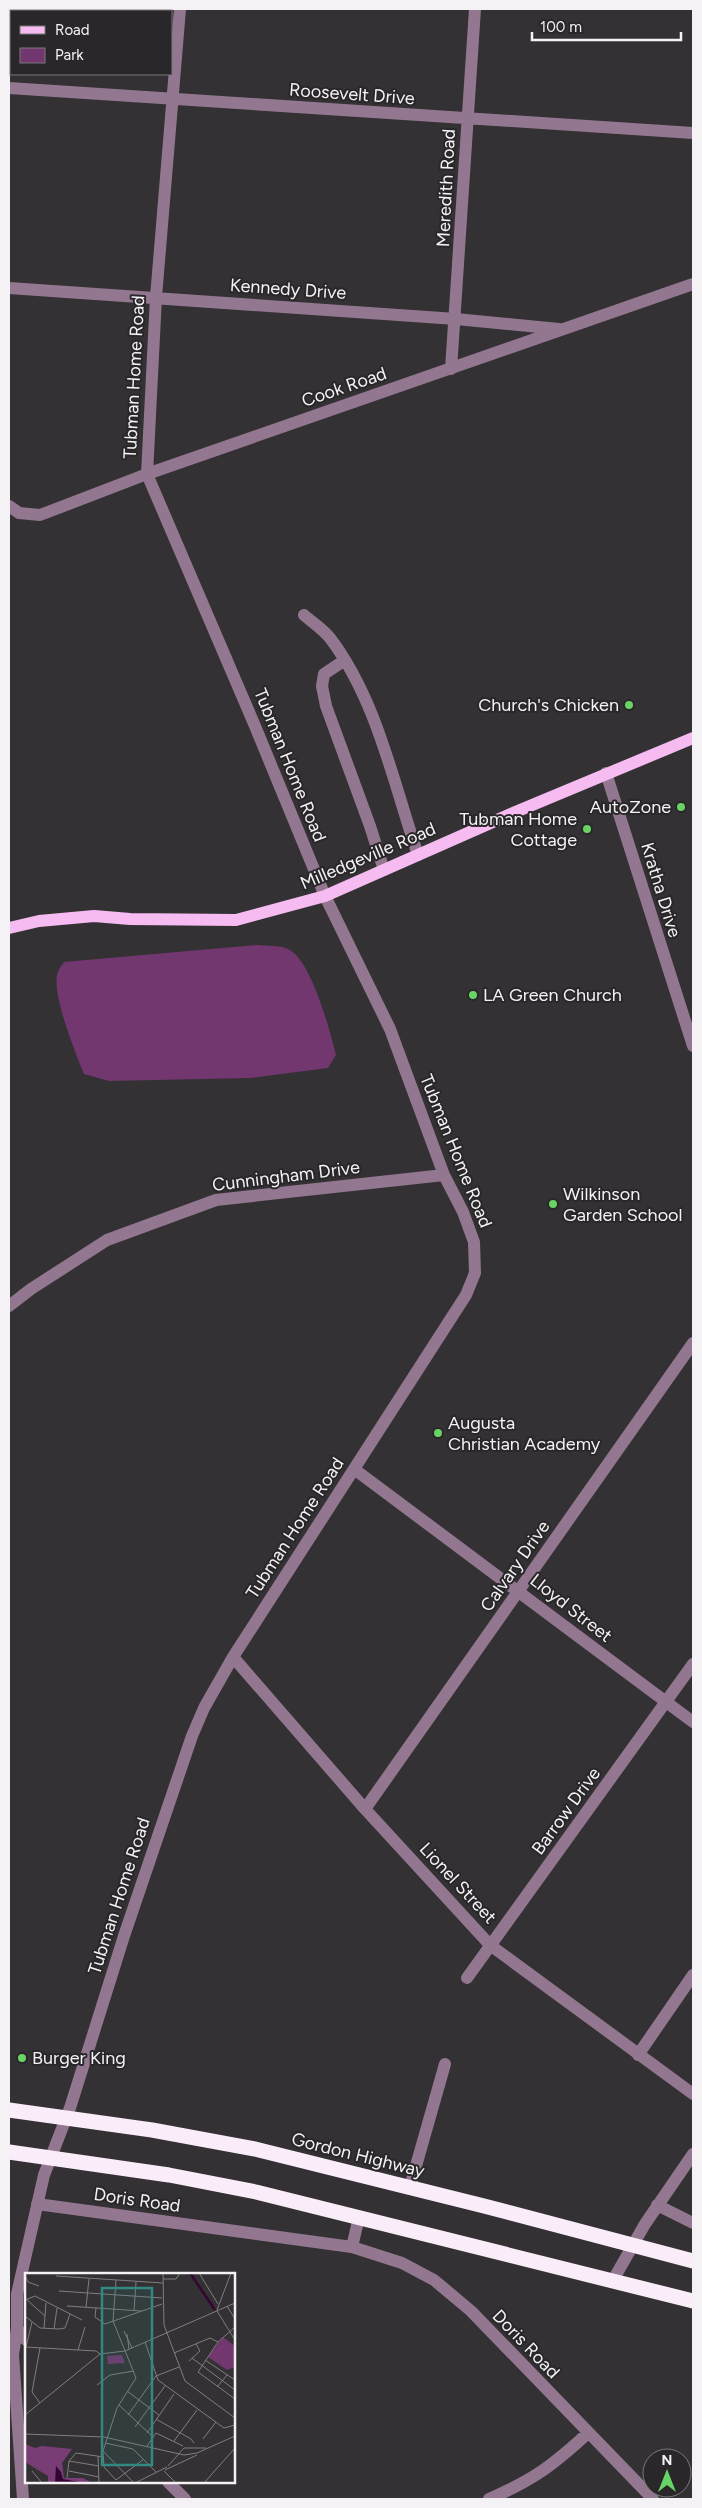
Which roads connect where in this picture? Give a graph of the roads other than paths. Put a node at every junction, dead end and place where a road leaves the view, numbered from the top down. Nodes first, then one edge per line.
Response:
1 (180, 9) edge
2 (475, 9) edge
3 (9, 88) edge
4 (173, 100) junction
5 (468, 119) junction
6 (693, 133) edge
7 (693, 284) edge
8 (9, 288) edge
9 (156, 297) junction
10 (456, 319) junction
11 (564, 330) junction
12 (451, 369) junction
13 (147, 474) junction
14 (9, 506) edge
15 (304, 615) dead end
16 (345, 660) junction
17 (693, 738) edge
18 (606, 773) junction
19 (418, 854) junction
20 (384, 870) junction
21 (325, 896) junction
22 (9, 928) edge
23 (693, 1046) edge
24 (444, 1174) junction
25 (9, 1306) edge
26 (693, 1343) edge
27 (354, 1469) junction
28 (519, 1590) junction
29 (233, 1657) junction
30 (693, 1664) edge
31 (666, 1703) junction
32 (693, 1722) edge
33 (365, 1809) junction
34 (490, 1945) junction
35 (693, 1975) edge
36 (467, 1978) dead end
37 (638, 2055) junction
38 (445, 2064) dead end
39 (693, 2094) edge
40 (9, 2110) edge
41 (66, 2117) junction
42 (9, 2152) edge
43 (693, 2154) edge
44 (51, 2158) junction
45 (410, 2187) junction
46 (37, 2204) junction
47 (656, 2205) junction
48 (358, 2218) junction
49 (693, 2224) edge
50 (632, 2244) junction
51 (352, 2247) junction
52 (693, 2261) edge
53 (612, 2282) junction
54 (693, 2302) edge
55 (17, 2328) junction
56 (25, 2339) edge
57 (13, 2405) edge
58 (588, 2433) junction
59 (169, 2483) edge
60 (23, 2499) edge
61 (185, 2499) edge
62 (489, 2499) edge
63 (653, 2499) edge

1 - 4 street, Tubman Home Road
2 - 5 street, Meredith Road
3 - 4 street, Roosevelt Drive
4 - 5 street, Roosevelt Drive
4 - 9 street, Tubman Home Road
5 - 6 street, Roosevelt Drive
5 - 10 street, Meredith Road
7 - 11 street, Cook Road
8 - 9 street, Kennedy Drive
9 - 10 street, Kennedy Drive
9 - 13 street, Tubman Home Road
10 - 11 street, Kennedy Drive
10 - 12 street, Meredith Road
11 - 12 street, Cook Road
12 - 13 street, Cook Road
13 - 14 street, Cook Road
13 - 21 street, Tubman Home Road
15 - 16 street
16 - 19 street
16 - 20 street
17 - 18 main road, Milledgeville Road
18 - 19 main road, Milledgeville Road
18 - 23 street, Kratha Drive
19 - 20 main road, Milledgeville Road
20 - 21 main road, Milledgeville Road
21 - 22 main road, Milledgeville Road
21 - 24 street, Tubman Home Road
24 - 25 street, Cunningham Drive
24 - 27 street, Tubman Home Road
26 - 28 street, Calvary Drive
27 - 28 street, Lloyd Street
27 - 29 street, Tubman Home Road
28 - 31 street, Lloyd Street
28 - 33 street, Calvary Drive
29 - 33 street, Lionel Street
29 - 41 street, Tubman Home Road
30 - 31 street, Barrow Drive
31 - 32 street, Lloyd Street
31 - 34 street, Barrow Drive
33 - 34 street, Lionel Street
34 - 36 street, Barrow Drive
34 - 37 street, Lionel Street
35 - 37 street
37 - 39 street, Lionel Street
38 - 45 street
40 - 41 highway, Gordon Highway
41 - 44 street, Tubman Home Road
41 - 45 highway, Gordon Highway
42 - 44 highway
43 - 47 street
44 - 46 street, Tubman Home Road
44 - 48 highway
45 - 50 highway, Gordon Highway
46 - 51 street, Doris Road
46 - 55 street, Tubman Home Road
47 - 49 street
47 - 50 street
48 - 51 street
48 - 53 highway
50 - 52 highway, Gordon Highway
50 - 53 street
51 - 58 street, Doris Road
53 - 54 highway
55 - 56 street
55 - 57 street, Tubman Home Road
57 - 60 street, Tubman Home Road
58 - 62 street
58 - 63 street, Doris Road
59 - 61 street

